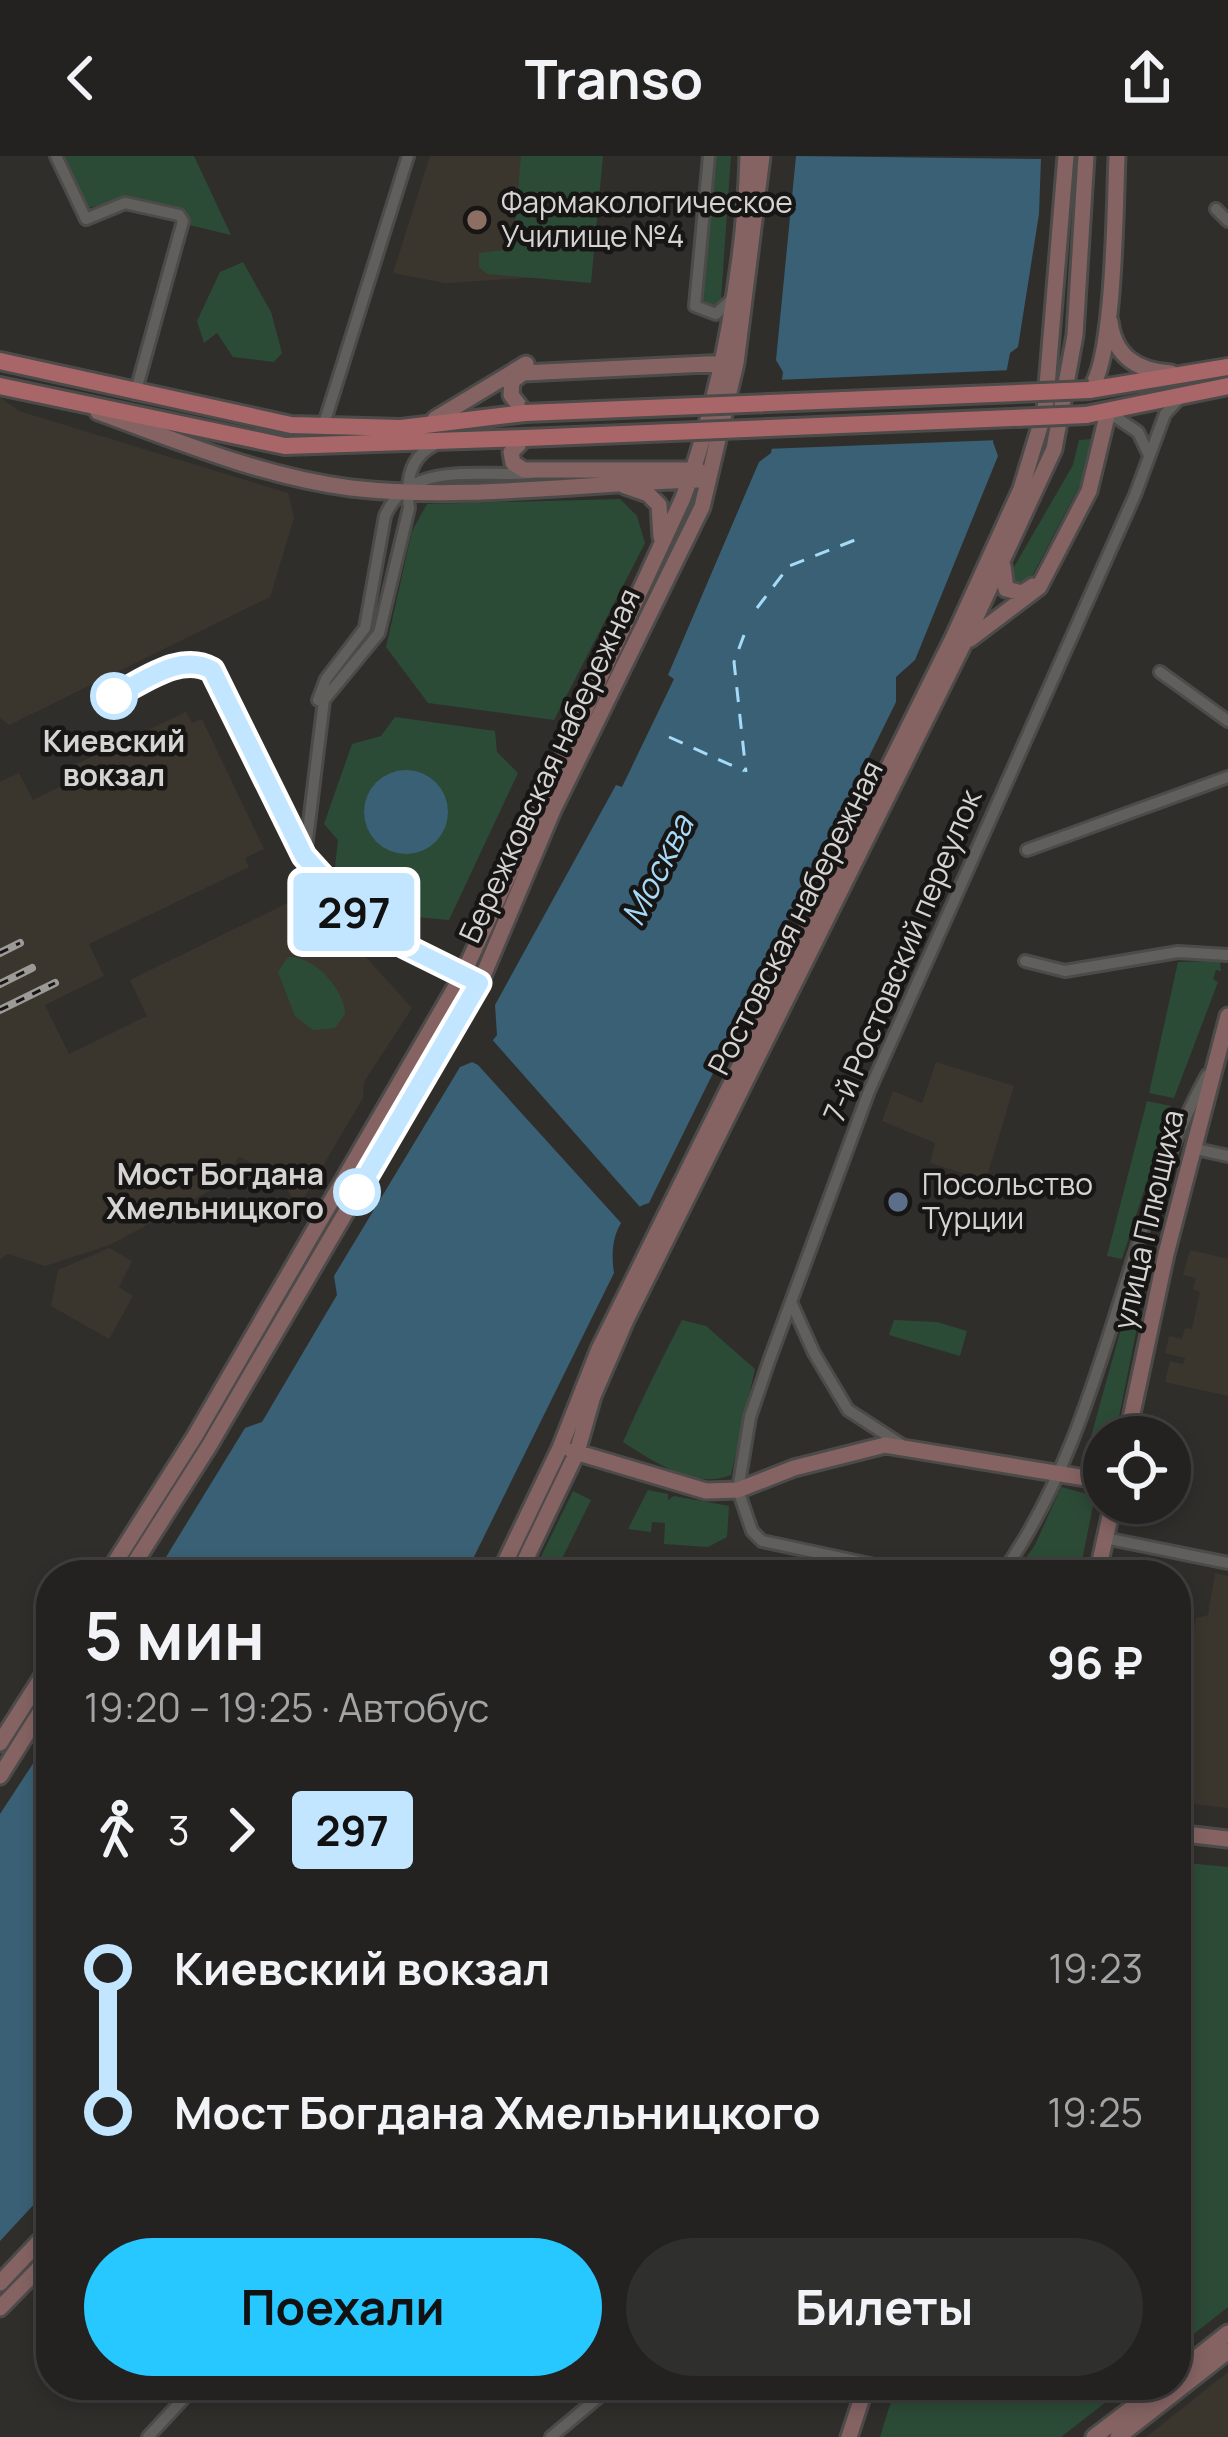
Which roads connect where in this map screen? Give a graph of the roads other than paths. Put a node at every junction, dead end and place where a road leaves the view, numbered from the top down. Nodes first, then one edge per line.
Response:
1 (56, 156) edge
2 (407, 156) edge
3 (709, 156) edge
4 (748, 156) edge
5 (762, 156) edge
6 (1066, 156) edge
7 (1086, 156) edge
8 (1117, 156) edge
9 (1216, 208) dead end
10 (1228, 221) edge
11 (731, 300) junction
12 (1108, 312) junction
13 (0, 361) edge
14 (728, 363) junction
15 (571, 367) junction
16 (1228, 367) edge
17 (1194, 374) junction
18 (0, 386) edge
19 (1228, 386) edge
20 (1089, 390) junction
21 (135, 394) junction
22 (1182, 396) junction
23 (84, 407) junction
24 (1108, 412) junction
25 (525, 413) junction
26 (323, 427) junction
27 (401, 428) junction
28 (525, 438) junction
29 (442, 444) junction
30 (1148, 454) junction
31 (546, 472) junction
32 (691, 475) junction
33 (713, 475) junction
34 (604, 484) junction
35 (404, 492) junction
36 (658, 551) junction
37 (1005, 555) junction
38 (1046, 571) junction
39 (963, 645) junction
40 (1160, 672) dead end
41 (1228, 721) edge
42 (316, 750) junction
43 (1228, 777) edge
44 (1027, 850) dead end
45 (1228, 955) edge
46 (1025, 961) dead end
47 (463, 974) junction
48 (479, 983) junction
49 (1228, 1016) edge
50 (425, 1036) junction
51 (441, 1046) junction
52 (1217, 1058) junction
53 (1192, 1148) junction
54 (1228, 1156) edge
55 (790, 1305) junction
56 (1132, 1416) edge
57 (905, 1447) junction
58 (569, 1450) junction
59 (1054, 1474) junction
60 (1083, 1478) edge
61 (738, 1490) junction
62 (1108, 1524) edge
63 (1105, 1538) junction
64 (116, 1560) edge
65 (137, 1560) edge
66 (507, 1560) edge
67 (524, 1560) edge
68 (858, 1560) edge
69 (1010, 1560) edge
70 (1100, 1560) edge
71 (1228, 1563) edge
72 (36, 1687) edge
73 (36, 1719) edge
74 (0, 1743) edge
75 (0, 1776) edge
76 (1191, 1835) edge
77 (1228, 1839) edge
78 (36, 2245) edge
79 (36, 2271) edge
80 (0, 2283) edge
81 (0, 2308) edge
82 (1228, 2333) edge
83 (1228, 2351) edge
84 (1191, 2362) edge
85 (1191, 2380) edge
86 (182, 2400) edge
87 (595, 2400) edge
88 (861, 2400) edge
89 (1142, 2400) edge
90 (1165, 2400) edge
91 (148, 2437) edge
92 (550, 2437) edge
93 (849, 2437) edge
94 (1094, 2437) edge
95 (1118, 2437) edge

1 - 21 street
2 - 26 street
3 - 11 street
4 - 11 main road
5 - 14 main road
6 - 58 main road, Ростовская набережная
7 - 37 main road, Ростовская набережная
8 - 12 main road
9 - 10 street
11 - 14 main road
12 - 17 main road
12 - 20 main road
13 - 21 main road
14 - 15 main road
14 - 32 main road, Бережковская набережная
14 - 33 main road, Бережковская набережная
15 - 25 main road
15 - 27 main road
16 - 17 main road
17 - 20 main road
18 - 23 main road
19 - 22 main road
20 - 25 main road, bridge
21 - 26 main road
22 - 24 main road
22 - 30 street, 7-й Ростовский переулок
23 - 29 main road
23 - 35 main road
24 - 28 main road, bridge
24 - 30 street
24 - 38 main road
25 - 27 main road
26 - 27 main road
28 - 29 main road
28 - 31 main road
29 - 35 street
30 - 55 street, 7-й Ростовский переулок
31 - 32 main road
31 - 35 street
32 - 33 main road
32 - 34 main road
32 - 36 main road, Бережковская набережная
33 - 48 main road, Бережковская набережная
34 - 35 main road
34 - 36 main road
35 - 42 street
35 - 42 street
36 - 47 main road, Бережковская набережная
37 - 38 main road
37 - 39 main road, Ростовская набережная
38 - 39 main road
39 - 58 main road, Ростовская набережная
40 - 41 street
42 - 47 street
43 - 44 street
45 - 46 street
47 - 48 street
47 - 50 main road, Бережковская набережная
48 - 51 main road, Бережковская набережная
49 - 52 main road, улица Плющиха
50 - 51 street
50 - 64 main road, Бережковская набережная
51 - 65 main road, Бережковская набережная
52 - 53 main road, улица Плющиха
52 - 59 street
53 - 54 street
53 - 56 main road, улица Плющиха
55 - 57 street
55 - 61 street, 7-й Ростовский переулок
57 - 59 main road
57 - 61 main road
58 - 61 main road
58 - 66 main road
58 - 67 main road
59 - 60 main road
59 - 69 street
61 - 68 street
62 - 63 main road
63 - 70 main road
63 - 71 street
72 - 74 main road
73 - 75 main road
76 - 77 main road
78 - 80 main road
79 - 81 main road
82 - 84 main road
83 - 85 main road
86 - 91 street
87 - 92 street
88 - 93 main road
89 - 94 main road
90 - 95 main road

